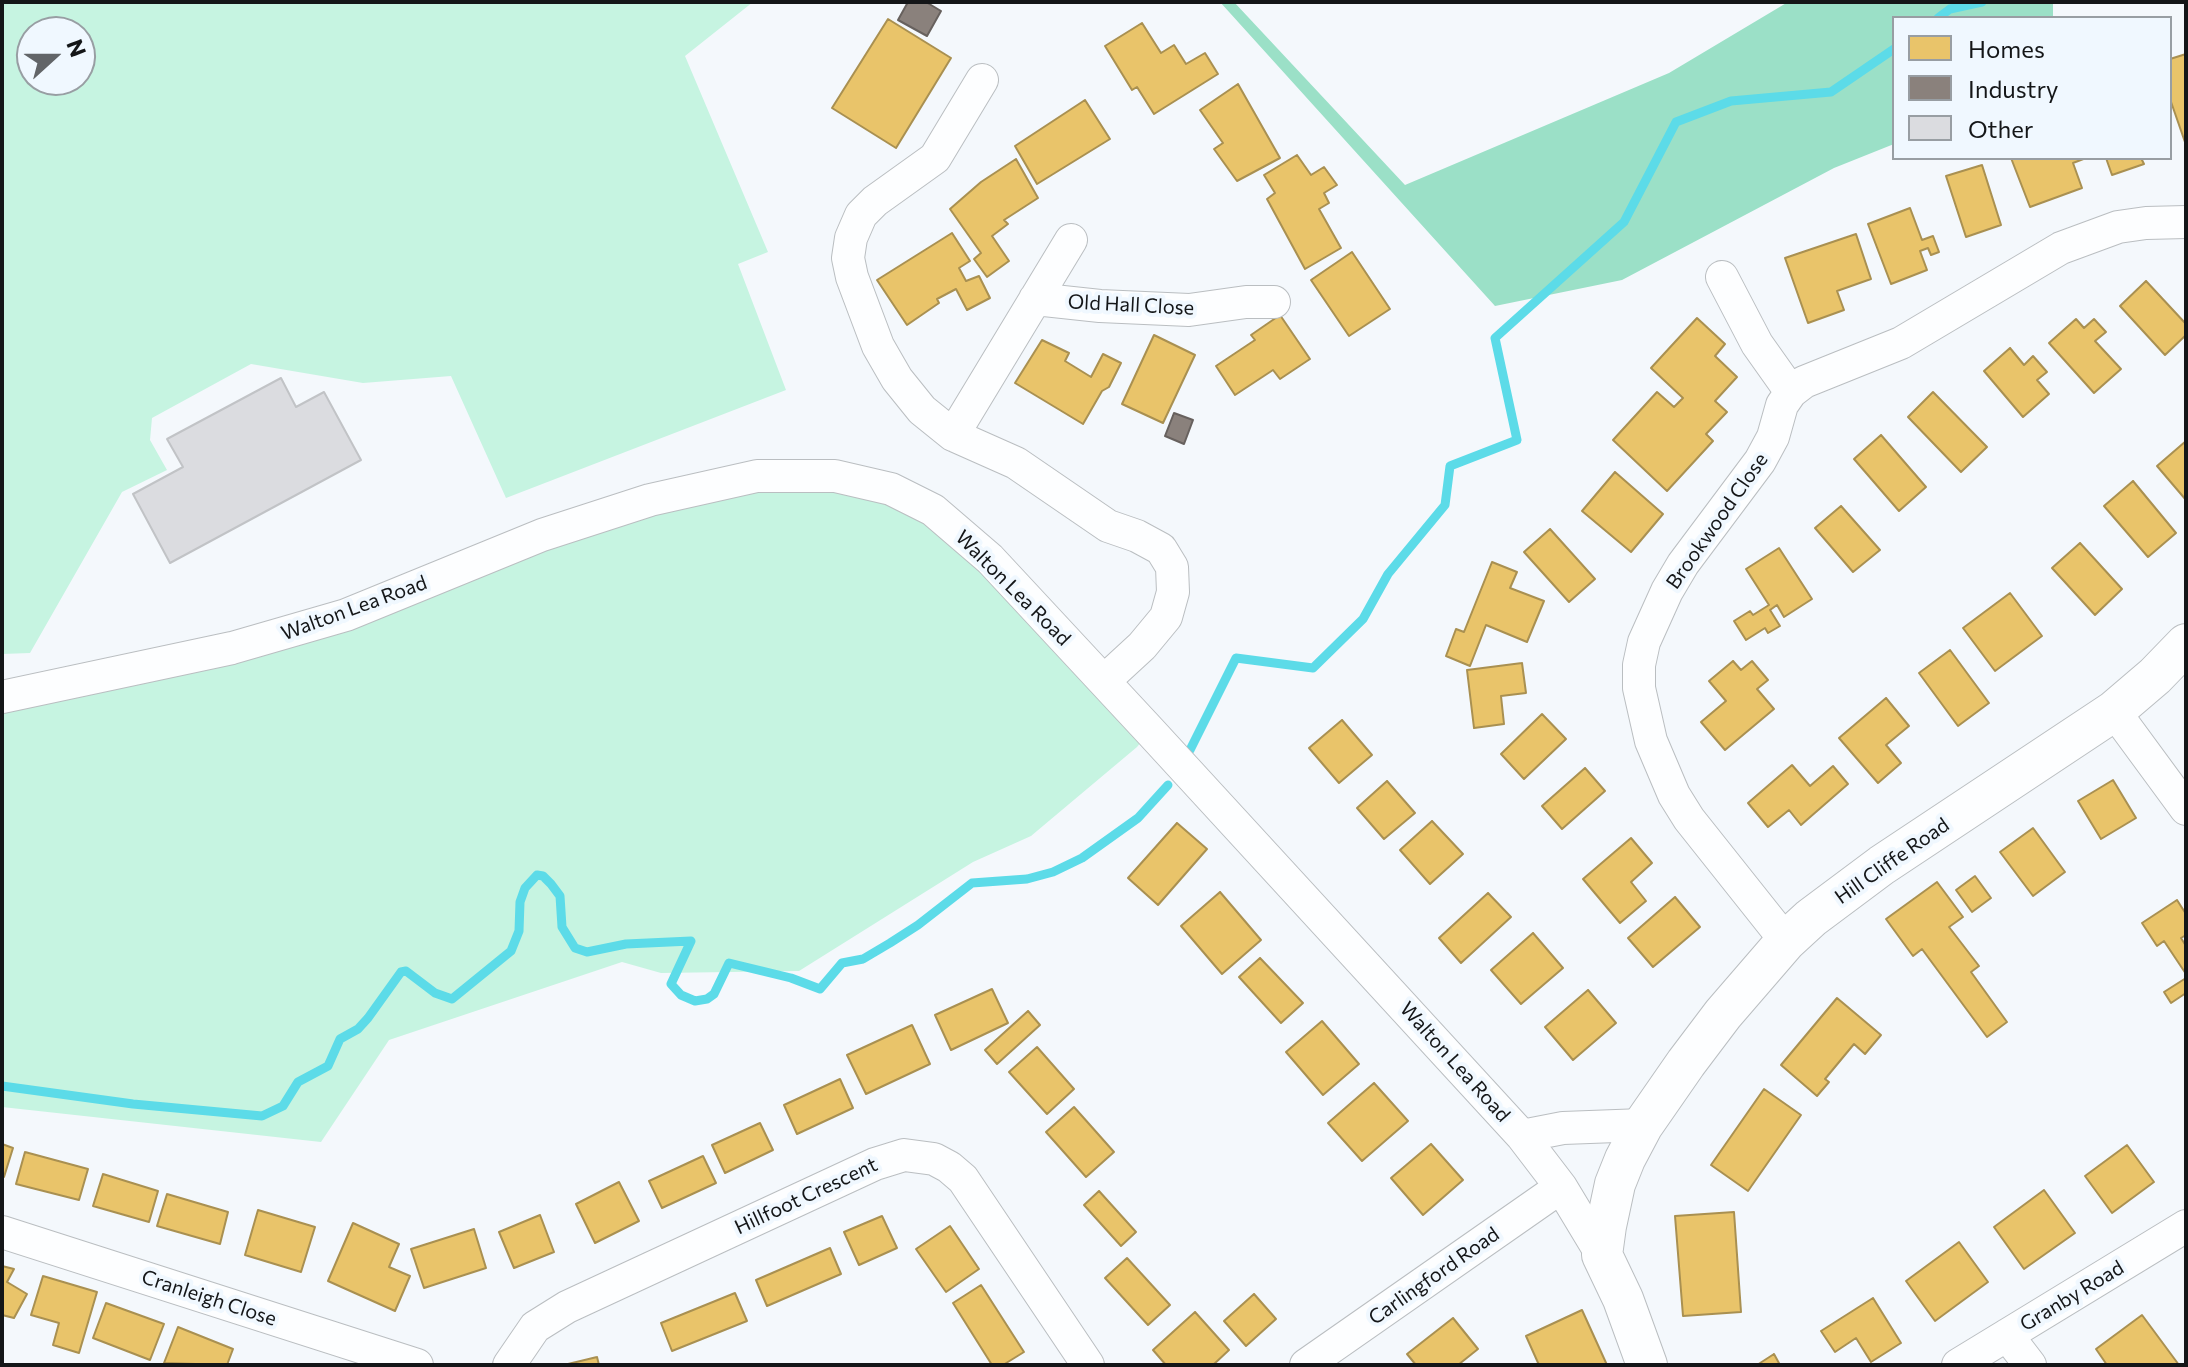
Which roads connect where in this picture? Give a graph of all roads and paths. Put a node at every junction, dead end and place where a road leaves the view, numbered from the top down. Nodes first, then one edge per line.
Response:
1 (982, 80) dead end
2 (2186, 222) edge
3 (1071, 240) dead end
4 (1722, 277) dead end
5 (1035, 299) junction
6 (1274, 302) dead end
7 (1791, 392) junction
8 (953, 435) junction
9 (2186, 644) edge
10 (1104, 681) junction
11 (2, 697) edge
12 (2114, 711) junction
13 (2186, 809) edge
14 (1786, 941) junction
15 (1643, 1125) junction
16 (1522, 1136) junction
17 (1561, 1187) junction
18 (2186, 1226) edge
19 (2, 1232) edge
20 (1602, 1255) junction
21 (2007, 1335) junction
22 (417, 1365) edge
23 (509, 1365) edge
24 (1088, 1365) edge
25 (1306, 1365) edge
26 (1647, 1365) edge
27 (1958, 1365) edge
28 (2030, 1365) edge

1 - 8 street
2 - 7 street
3 - 5 street, Old Hall Close
4 - 7 street
5 - 6 street, Old Hall Close
5 - 8 street, Old Hall Close
7 - 14 street, Brookwood Close
8 - 10 street
9 - 12 street, Hill Cliffe Road
10 - 11 street, Walton Lea Road
10 - 16 street, Walton Lea Road
12 - 13 street
12 - 14 street, Hill Cliffe Road
14 - 15 street, Hill Cliffe Road
15 - 16 street
15 - 20 street, Hill Cliffe Road
16 - 17 street, Walton Lea Road
17 - 20 street, Walton Lea Road
17 - 25 street, Carlingford Road
18 - 21 street, Granby Road
19 - 22 street, Cranleigh Close
20 - 26 street
21 - 27 street, Granby Road
21 - 28 street
23 - 24 street, Hillfoot Crescent

